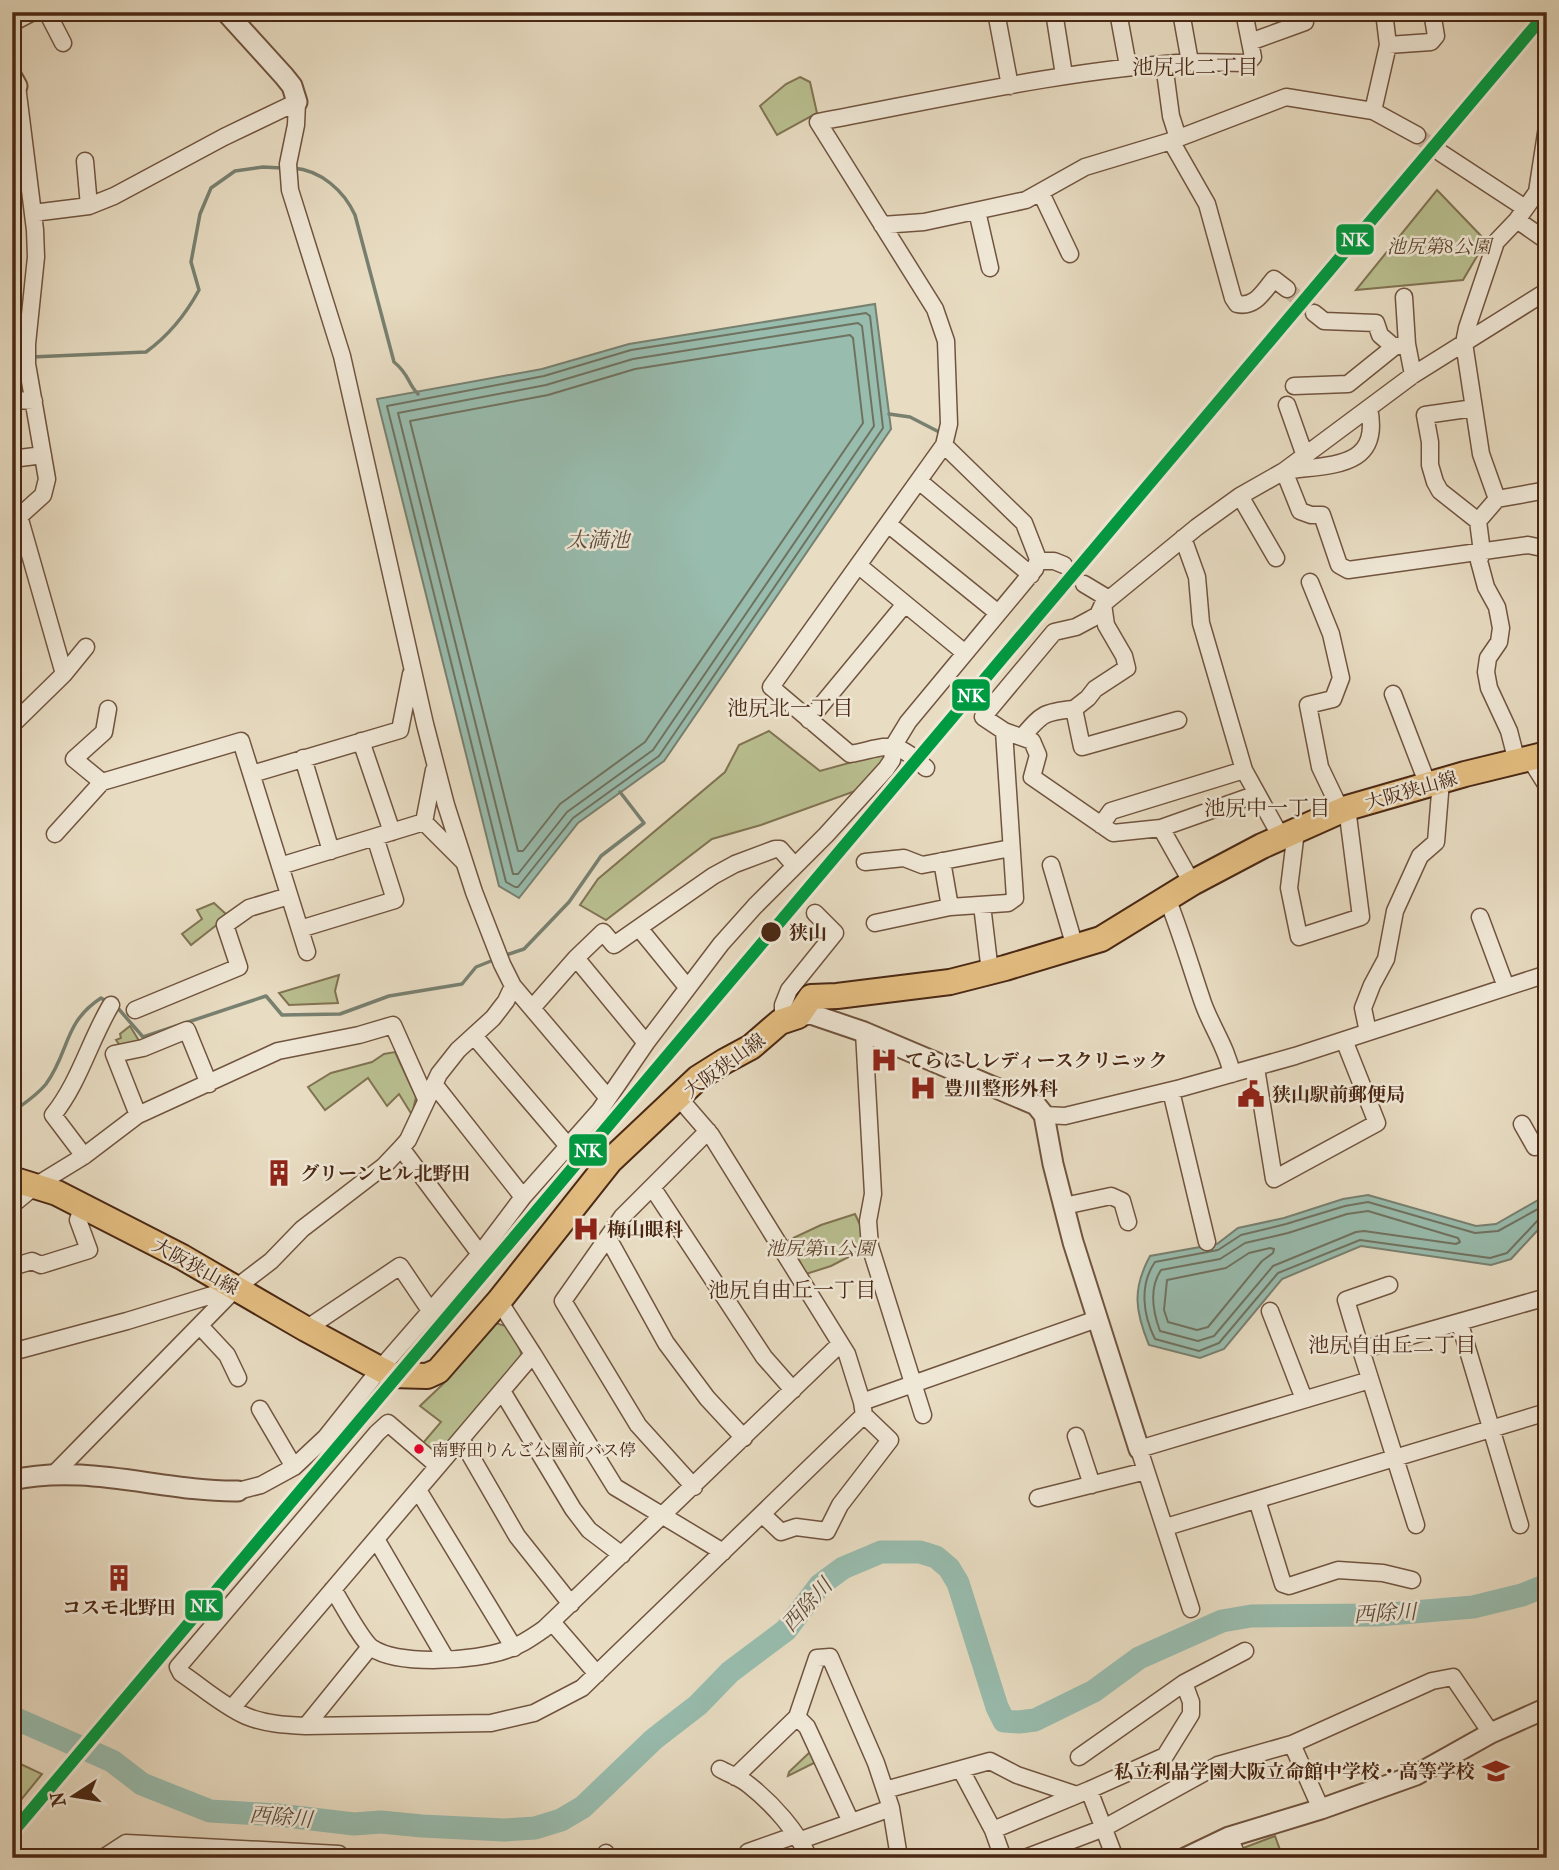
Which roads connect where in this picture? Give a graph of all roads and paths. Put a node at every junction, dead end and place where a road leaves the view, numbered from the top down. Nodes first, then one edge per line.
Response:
1 (33, 12) edge
2 (47, 12) edge
3 (226, 12) edge
4 (996, 12) edge
5 (1054, 12) edge
6 (1118, 12) edge
7 (1181, 12) edge
8 (1244, 12) edge
9 (1303, 12) edge
10 (1384, 12) edge
11 (1432, 12) edge
12 (12, 23) edge
13 (1250, 42) junction
14 (63, 43) dead end
15 (1388, 45) junction
16 (1190, 62) junction
17 (1164, 64) junction
18 (1129, 66) junction
19 (1064, 75) junction
20 (15, 81) edge
21 (1010, 86) junction
22 (297, 103) junction
23 (1373, 111) junction
24 (1547, 127) edge
25 (1417, 135) tunnel mouth
26 (1174, 140) junction
27 (1441, 153) tunnel mouth
28 (85, 161) dead end
29 (1041, 193) junction
30 (89, 206) junction
31 (977, 211) junction
32 (33, 213) junction
33 (1521, 214) junction
34 (882, 225) junction
35 (1547, 241) edge
36 (1070, 254) dead end
37 (990, 268) dead end
38 (1287, 289) dead end
39 (1547, 291) edge
40 (1404, 297) dead end
41 (1314, 313) tunnel mouth
42 (1465, 343) junction
43 (1400, 346) junction
44 (1413, 375) junction
45 (1294, 386) dead end
46 (12, 400) edge
47 (34, 401) junction
48 (1287, 405) dead end
49 (1369, 408) junction
50 (1474, 408) junction
51 (944, 445) junction
52 (43, 455) junction
53 (1305, 456) junction
54 (12, 459) edge
55 (1284, 471) junction
56 (919, 481) junction
57 (1547, 490) edge
58 (1240, 496) junction
59 (1497, 499) junction
60 (16, 519) edge
61 (1478, 520) junction
62 (888, 524) junction
63 (1183, 538) junction
64 (1547, 549) edge
65 (1482, 552) junction
66 (1276, 558) dead end
67 (858, 565) junction
68 (1064, 565) dead end
69 (1034, 568) junction
70 (1310, 582) dead end
71 (1084, 584) tunnel mouth
72 (1106, 601) junction
73 (905, 604) junction
74 (998, 613) junction
75 (86, 647) dead end
76 (965, 653) junction
77 (412, 667) junction
78 (64, 674) junction
79 (1393, 694) dead end
80 (108, 709) dead end
81 (1073, 709) junction
82 (12, 719) edge
83 (809, 720) junction
84 (1178, 720) dead end
85 (1004, 731) junction
86 (1022, 737) junction
87 (362, 741) junction
88 (894, 746) junction
89 (303, 758) junction
90 (1531, 758) edge
91 (435, 763) junction
92 (926, 768) dead end
93 (1244, 770) junction
94 (252, 774) junction
95 (102, 782) junction
96 (1434, 783) junction
97 (1547, 786) edge
98 (1257, 794) junction
99 (1344, 810) junction
100 (424, 822) junction
101 (1101, 825) junction
102 (1161, 828) junction
103 (392, 832) junction
104 (55, 834) dead end
105 (1288, 834) junction
106 (375, 837) junction
107 (1012, 848) junction
108 (331, 850) junction
109 (942, 861) junction
110 (865, 862) dead end
111 (465, 863) junction
112 (1051, 865) dead end
113 (280, 866) junction
114 (795, 866) junction
115 (1192, 883) junction
116 (289, 896) junction
117 (1167, 898) junction
118 (982, 905) junction
119 (950, 907) junction
120 (814, 913) dead end
121 (1480, 917) dead end
122 (875, 923) dead end
123 (639, 928) junction
124 (300, 929) junction
125 (1076, 947) junction
126 (307, 952) dead end
127 (576, 958) junction
128 (990, 972) junction
129 (1547, 974) edge
130 (513, 986) junction
131 (687, 987) junction
132 (1506, 987) junction
133 (111, 1005) dead end
134 (533, 1007) junction
135 (135, 1010) dead end
136 (791, 1018) junction
137 (864, 1032) junction
138 (1368, 1032) junction
139 (474, 1036) junction
140 (1344, 1040) junction
141 (646, 1043) junction
142 (1256, 1068) junction
143 (1233, 1074) junction
144 (209, 1084) junction
145 (434, 1084) junction
146 (1171, 1091) junction
147 (608, 1098) junction
148 (679, 1098) junction
149 (426, 1099) junction
150 (138, 1115) junction
151 (1044, 1115) junction
152 (1522, 1124) dead end
153 (708, 1131) junction
154 (1547, 1140) edge
155 (568, 1146) junction
156 (401, 1148) junction
157 (85, 1156) junction
158 (24, 1183) edge
159 (652, 1187) junction
160 (523, 1197) junction
161 (12, 1205) edge
162 (83, 1206) junction
163 (1064, 1206) junction
164 (1128, 1222) dead end
165 (608, 1238) junction
166 (1207, 1242) dead end
167 (480, 1254) junction
168 (12, 1267) edge
169 (1389, 1285) dead end
170 (237, 1287) junction
171 (1547, 1297) edge
172 (499, 1301) junction
173 (1270, 1311) dead end
174 (431, 1312) junction
175 (1097, 1319) junction
176 (1460, 1324) junction
177 (201, 1326) junction
178 (306, 1329) junction
179 (840, 1344) junction
180 (1361, 1350) junction
181 (12, 1352) edge
182 (533, 1354) junction
183 (380, 1369) junction
184 (238, 1378) dead end
185 (1370, 1380) junction
186 (913, 1383) junction
187 (793, 1390) junction
188 (502, 1391) junction
189 (1304, 1399) junction
190 (863, 1408) junction
191 (260, 1409) dead end
192 (1547, 1412) edge
193 (923, 1415) dead end
194 (1491, 1427) junction
195 (1076, 1436) dead end
196 (744, 1438) junction
197 (461, 1439) junction
198 (1139, 1448) junction
199 (1395, 1457) junction
200 (438, 1466) junction
201 (294, 1467) junction
202 (1146, 1471) junction
203 (54, 1474) junction
204 (12, 1480) edge
205 (1092, 1485) junction
206 (694, 1487) junction
207 (418, 1490) junction
208 (238, 1491) joint
209 (1038, 1498) dead end
210 (1257, 1500) junction
211 (762, 1514) junction
212 (665, 1516) junction
213 (1416, 1525) dead end
214 (1520, 1525) dead end
215 (1166, 1527) junction
216 (376, 1539) junction
217 (723, 1552) junction
218 (622, 1555) junction
219 (1412, 1580) dead end
220 (333, 1589) junction
221 (571, 1604) junction
222 (1191, 1609) dead end
223 (552, 1622) junction
224 (370, 1647) junction
225 (514, 1647) junction
226 (1245, 1651) dead end
227 (446, 1659) junction
228 (597, 1674) junction
229 (1184, 1683) junction
230 (232, 1708) junction
231 (1547, 1708) edge
232 (797, 1717) junction
233 (306, 1726) junction
234 (1491, 1733) junction
235 (1292, 1744) junction
236 (1079, 1758) dead end
237 (720, 1769) dead end
238 (961, 1770) junction
239 (735, 1777) junction
240 (885, 1790) junction
241 (1083, 1793) junction
242 (891, 1808) junction
243 (1321, 1809) junction
244 (851, 1822) junction
245 (1104, 1828) junction
246 (993, 1830) junction
247 (799, 1837) junction
248 (1229, 1837) junction
249 (162, 1852) edge
250 (103, 1858) edge
251 (339, 1858) edge
252 (751, 1858) edge
253 (809, 1858) edge
254 (903, 1858) edge
255 (1003, 1858) edge
256 (1024, 1858) edge
257 (1115, 1858) edge
258 (1185, 1858) edge
259 (1238, 1858) edge

1 - 12 street
2 - 14 street
3 - 22 street
4 - 21 street
5 - 19 street
6 - 18 street
7 - 16 street
8 - 13 street
9 - 13 street
10 - 15 street
11 - 15 street
13 - 16 street
15 - 23 street
16 - 17 street
17 - 18 street
17 - 26 street
18 - 19 street
19 - 21 street
20 - 32 street
21 - 34 street
22 - 30 street
22 - 77 street
23 - 25 street
23 - 26 street
24 - 33 street
26 - 29 street
26 - 38 street
27 - 33 street
28 - 30 street
29 - 31 street
29 - 36 street
30 - 32 street
31 - 34 street
31 - 37 street
32 - 47 street
33 - 35 street
33 - 42 street
34 - 51 street
39 - 42 street
40 - 43 street
41 - 43 street
42 - 44 street
42 - 50 street
43 - 44 street
43 - 45 street
44 - 49 street
46 - 47 street
47 - 52 street
48 - 53 street
49 - 53 street
49 - 55 street
50 - 59 street
50 - 61 street
51 - 56 street
51 - 69 street
52 - 54 street
52 - 60 street
53 - 55 street
55 - 58 street
55 - 65 street
56 - 62 street
56 - 69 street
57 - 59 street
58 - 63 street
58 - 66 street
59 - 61 street
60 - 78 street
61 - 65 street
62 - 67 street
62 - 74 street
63 - 72 street
63 - 93 street
64 - 65 street
65 - 90 street
67 - 73 street
67 - 83 street
68 - 69 street
69 - 74 street
70 - 99 street
71 - 72 street
72 - 81 street
72 - 85 street
73 - 76 street
73 - 83 street
74 - 76 street
75 - 78 street
76 - 88 street
77 - 87 street
77 - 91 street
78 - 82 street
79 - 96 street
80 - 95 street
81 - 84 street
81 - 86 street
83 - 88 street
85 - 86 street
85 - 107 street
86 - 101 street
87 - 89 street
87 - 103 street
88 - 92 street
88 - 114 street
89 - 94 street
89 - 108 street
90 - 96 main road, 大阪狭山線
90 - 97 street
91 - 100 street
91 - 111 street
93 - 98 street
93 - 101 street
94 - 95 street
94 - 113 street
95 - 104 street
96 - 99 main road, 大阪狭山線
96 - 138 street
98 - 102 street
98 - 105 street
99 - 105 main road, 大阪狭山線
99 - 105 street
100 - 103 street
100 - 111 street
101 - 102 street
102 - 115 street
103 - 106 street
105 - 115 main road, 大阪狭山線
106 - 108 street
106 - 124 street
107 - 109 street
107 - 118 street
108 - 113 street
109 - 110 street
109 - 119 street
111 - 130 street
112 - 125 street
113 - 116 street
114 - 123 street
114 - 131 street
115 - 117 main road, 大阪狭山線
116 - 124 street
116 - 135 street
117 - 125 main road, 大阪狭山線
117 - 143 street
118 - 119 street
118 - 128 street
119 - 122 street
120 - 136 street
121 - 132 street
123 - 127 street
123 - 131 street
124 - 126 street
125 - 128 main road, 大阪狭山線
127 - 134 street
127 - 141 street
128 - 136 main road, 大阪狭山線
129 - 132 street
130 - 134 street
130 - 139 street
131 - 141 street
132 - 138 street
133 - 157 street
134 - 147 street
136 - 137 street
136 - 148 main road, 大阪狭山線
137 - 151 street
137 - 186 street
138 - 140 street
139 - 145 street
139 - 155 street
140 - 142 street
140 - 142 street
141 - 147 street
142 - 143 street
143 - 146 street
144 - 149 street
144 - 150 street
144 - 150 street
145 - 149 street
145 - 160 street
146 - 151 street
146 - 166 street
147 - 155 street
148 - 153 street
148 - 172 main road, 大阪狭山線
149 - 156 street
150 - 157 street
151 - 163 street
152 - 154 street
153 - 159 street
153 - 179 street
155 - 160 street
156 - 167 street
156 - 170 street
157 - 158 street
158 - 161 street
158 - 162 main road, 大阪狭山線
159 - 165 street
159 - 187 street
160 - 167 street
162 - 168 street
162 - 170 main road, 大阪狭山線
163 - 164 street
163 - 175 street
165 - 196 street
165 - 206 street
167 - 174 street
169 - 180 street
170 - 177 street
170 - 178 main road, 大阪狭山線
170 - 181 street
171 - 176 street
172 - 182 street
172 - 183 main road, 大阪狭山線
173 - 189 street
174 - 178 street
174 - 183 street
175 - 186 street
175 - 198 street
176 - 180 street
176 - 194 street
177 - 184 street
177 - 203 street
178 - 183 main road, 大阪狭山線
179 - 187 street
179 - 190 street
180 - 185 street
182 - 188 street
182 - 212 street
183 - 201 street
185 - 189 street
185 - 199 street
186 - 190 street
186 - 193 street
187 - 196 street
188 - 197 street
188 - 218 street
189 - 198 street
190 - 211 street
190 - 211 street
191 - 201 street
192 - 194 street
194 - 199 street
194 - 214 street
195 - 205 street
196 - 206 street
197 - 200 street
197 - 221 street
198 - 202 street
199 - 210 street
199 - 213 street
200 - 207 street
200 - 230 street
201 - 208 street
202 - 205 street
202 - 215 street
203 - 204 street
203 - 208 street
205 - 209 street
206 - 212 street
207 - 216 street
207 - 225 street
210 - 215 street
210 - 219 street
211 - 217 street
212 - 217 street
212 - 218 street
215 - 222 street
216 - 220 street
216 - 227 street
217 - 228 street
218 - 221 street
220 - 224 street
220 - 230 street
221 - 223 street
223 - 225 street
223 - 228 street
224 - 227 street
224 - 233 street
225 - 227 street
226 - 229 street
228 - 233 street
229 - 236 street
229 - 241 street
230 - 233 street
231 - 234 street
232 - 239 street
232 - 240 street
232 - 244 street
234 - 235 street
234 - 243 street
235 - 243 street
235 - 245 street
237 - 239 street
238 - 240 street
238 - 241 street
238 - 246 street
239 - 247 street
240 - 242 street
241 - 245 street
241 - 246 street
242 - 244 street
242 - 254 street
243 - 248 street
244 - 247 street
245 - 256 street
245 - 257 street
246 - 255 street
247 - 252 street
247 - 253 street
248 - 258 street
248 - 259 street
249 - 250 street
249 - 251 street

